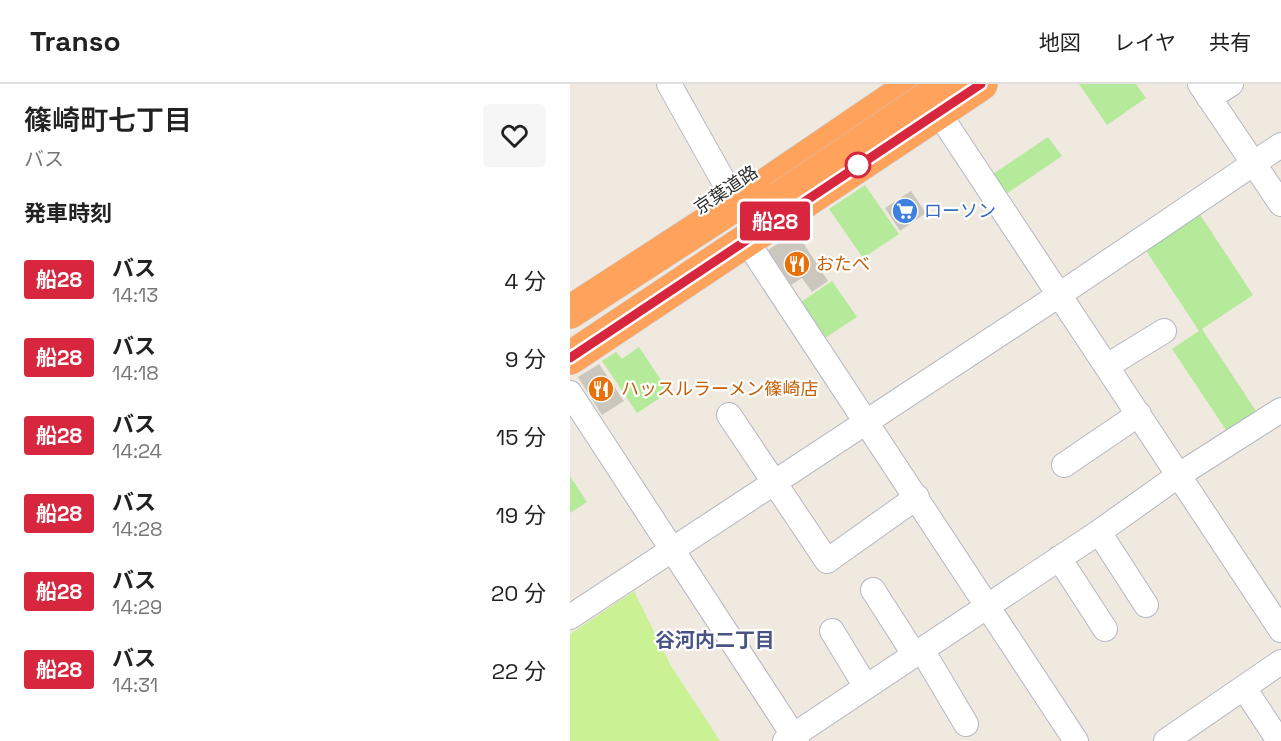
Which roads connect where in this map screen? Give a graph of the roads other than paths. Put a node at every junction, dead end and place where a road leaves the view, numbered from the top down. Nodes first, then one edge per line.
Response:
1 (669, 84) edge
2 (883, 84) edge
3 (914, 84) edge
4 (981, 84) edge
5 (1231, 84) edge
6 (1204, 91) edge
7 (937, 93) edge
8 (1281, 145) edge
9 (1254, 164) junction
10 (728, 189) junction
11 (772, 191) junction
12 (1281, 204) edge
13 (746, 240) junction
14 (1059, 295) junction
15 (570, 297) edge
16 (570, 312) edge
17 (1164, 332) dead end
18 (570, 334) edge
19 (570, 358) edge
20 (1107, 366) junction
21 (570, 393) edge
22 (1139, 414) junction
23 (729, 415) dead end
24 (1279, 416) edge
25 (867, 421) junction
26 (1064, 465) dead end
27 (1179, 475) junction
28 (773, 483) junction
29 (917, 497) junction
30 (1099, 532) junction
31 (672, 551) junction
32 (1059, 558) junction
33 (873, 590) dead end
34 (988, 605) junction
35 (1146, 605) dead end
36 (570, 617) edge
37 (1105, 629) dead end
38 (1281, 630) edge
39 (832, 631) dead end
40 (918, 652) junction
41 (1281, 662) edge
42 (866, 687) junction
43 (1244, 688) junction
44 (966, 724) dead end
45 (792, 739) edge
46 (1076, 741) edge
47 (1166, 741) edge
48 (1279, 741) edge

1 - 10 street
2 - 10 highway, 京葉道路
3 - 11 highway, 京葉道路
4 - 7 highway, 京葉道路
5 - 6 street
6 - 9 street
7 - 11 highway, 京葉道路, bridge
7 - 13 highway, 京葉道路
7 - 14 street
8 - 9 street
9 - 12 street
9 - 14 street
10 - 15 highway, 京葉道路
11 - 16 highway
11 - 18 highway
13 - 19 highway, 京葉道路
13 - 25 street
14 - 20 street
14 - 25 street
17 - 20 street
20 - 22 street
21 - 31 street
22 - 26 street
22 - 27 street
23 - 28 street
24 - 27 street
25 - 28 street
25 - 29 street
27 - 30 street
27 - 38 street
28 - 29 street
28 - 31 street
29 - 34 street
30 - 32 street
30 - 35 street
31 - 36 street
31 - 45 street
32 - 34 street
32 - 37 street
33 - 40 street
34 - 40 street
34 - 46 street
39 - 42 street
40 - 42 street
40 - 44 street
41 - 43 street
42 - 45 street
43 - 47 street
43 - 48 street

